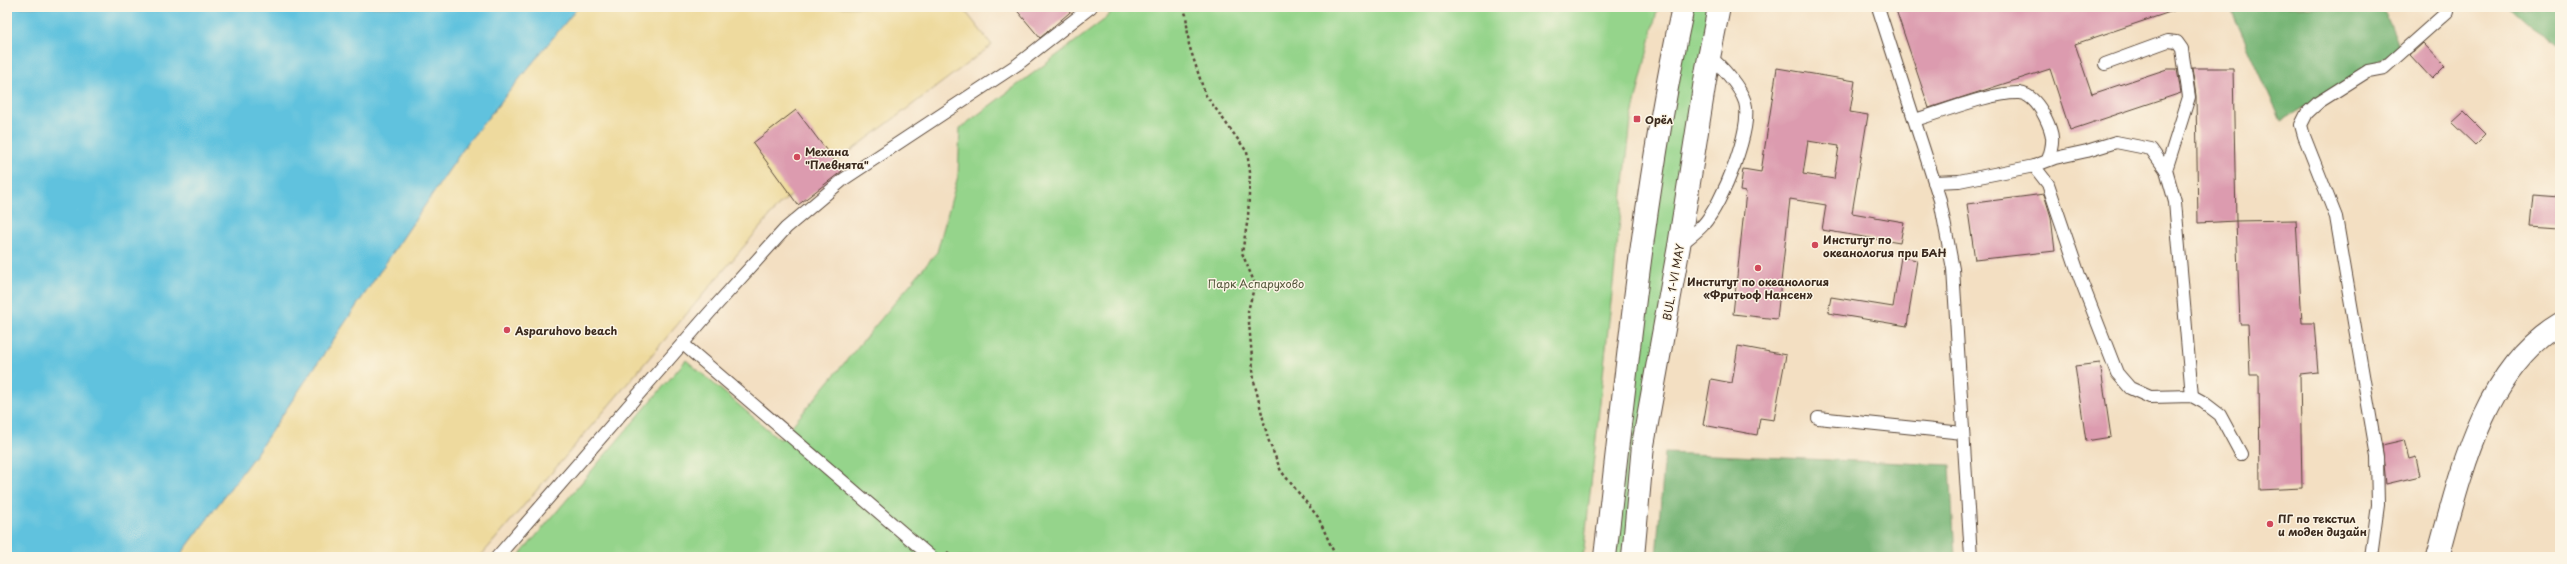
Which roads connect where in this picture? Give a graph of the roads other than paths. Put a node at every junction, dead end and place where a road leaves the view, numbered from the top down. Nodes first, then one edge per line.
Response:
1 (1091, 7) edge
2 (1683, 7) edge
3 (1719, 7) edge
4 (1878, 7) edge
5 (2447, 12) dead end
6 (1709, 56) junction
7 (2105, 64) dead end
8 (1915, 120) junction
9 (2048, 160) junction
10 (2034, 166) junction
11 (2166, 170) junction
12 (1934, 182) junction
13 (1679, 246) junction
14 (2560, 324) edge
15 (683, 344) junction
16 (2192, 396) junction
17 (1818, 418) dead end
18 (1963, 433) junction
19 (2241, 454) dead end
20 (497, 557) edge
21 (931, 557) edge
22 (1604, 557) edge
23 (1633, 557) edge
24 (1971, 557) edge
25 (2371, 557) edge
26 (2438, 557) edge

1 - 15 lane
2 - 22 main road
3 - 6 main road, BUL. 1-VI MAY
4 - 8 lane
5 - 25 lane
6 - 13 main road, BUL. 1-VI MAY
6 - 13 lane
7 - 11 lane
8 - 9 lane
8 - 12 lane
9 - 10 lane
9 - 11 lane
10 - 12 lane
10 - 16 lane
11 - 16 lane
12 - 18 lane
13 - 23 main road, BUL. 1-VI MAY
14 - 26 main road
15 - 20 lane
15 - 21 lane
16 - 19 lane
17 - 18 lane
18 - 24 lane

